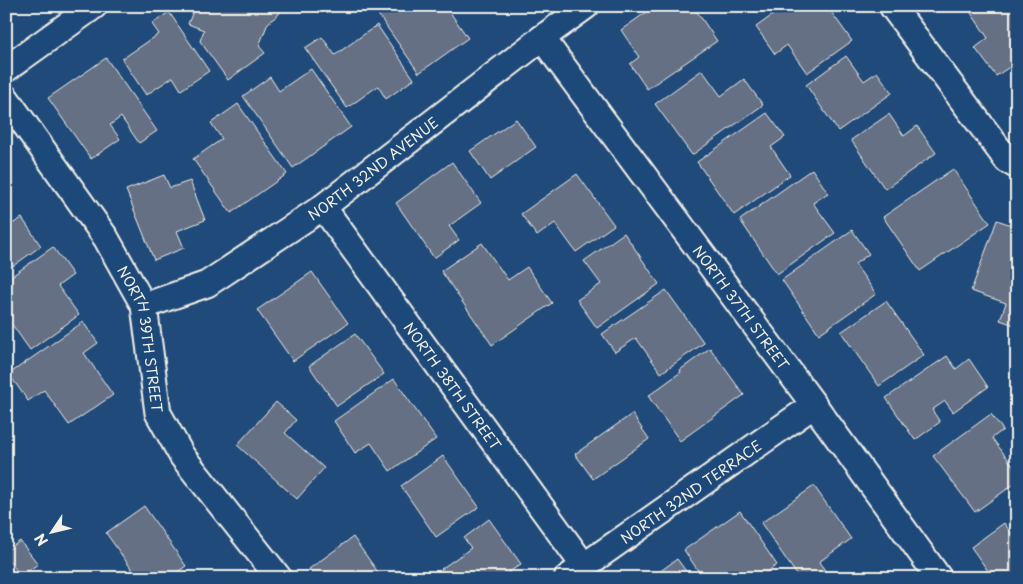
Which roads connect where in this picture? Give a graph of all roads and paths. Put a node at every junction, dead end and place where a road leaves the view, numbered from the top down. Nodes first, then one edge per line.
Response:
1 (94, 6) edge
2 (586, 6) edge
3 (892, 6) edge
4 (542, 38) junction
5 (6, 69) edge
6 (6, 98) edge
7 (1017, 166) edge
8 (322, 207) junction
9 (144, 306) junction
10 (814, 405) junction
11 (576, 572) edge
12 (279, 578) edge
13 (939, 578) edge

1 - 5 street
2 - 4 street, NORTH 32ND AVENUE
3 - 7 street
4 - 8 street, NORTH 32ND AVENUE
4 - 10 street, NORTH 37TH STREET
6 - 9 street, NORTH 39TH STREET
8 - 9 street, NORTH 32ND AVENUE
8 - 11 street, NORTH 38TH STREET
9 - 12 street, NORTH 39TH STREET
10 - 11 street, NORTH 32ND TERRACE
10 - 13 street, NORTH 37TH STREET

